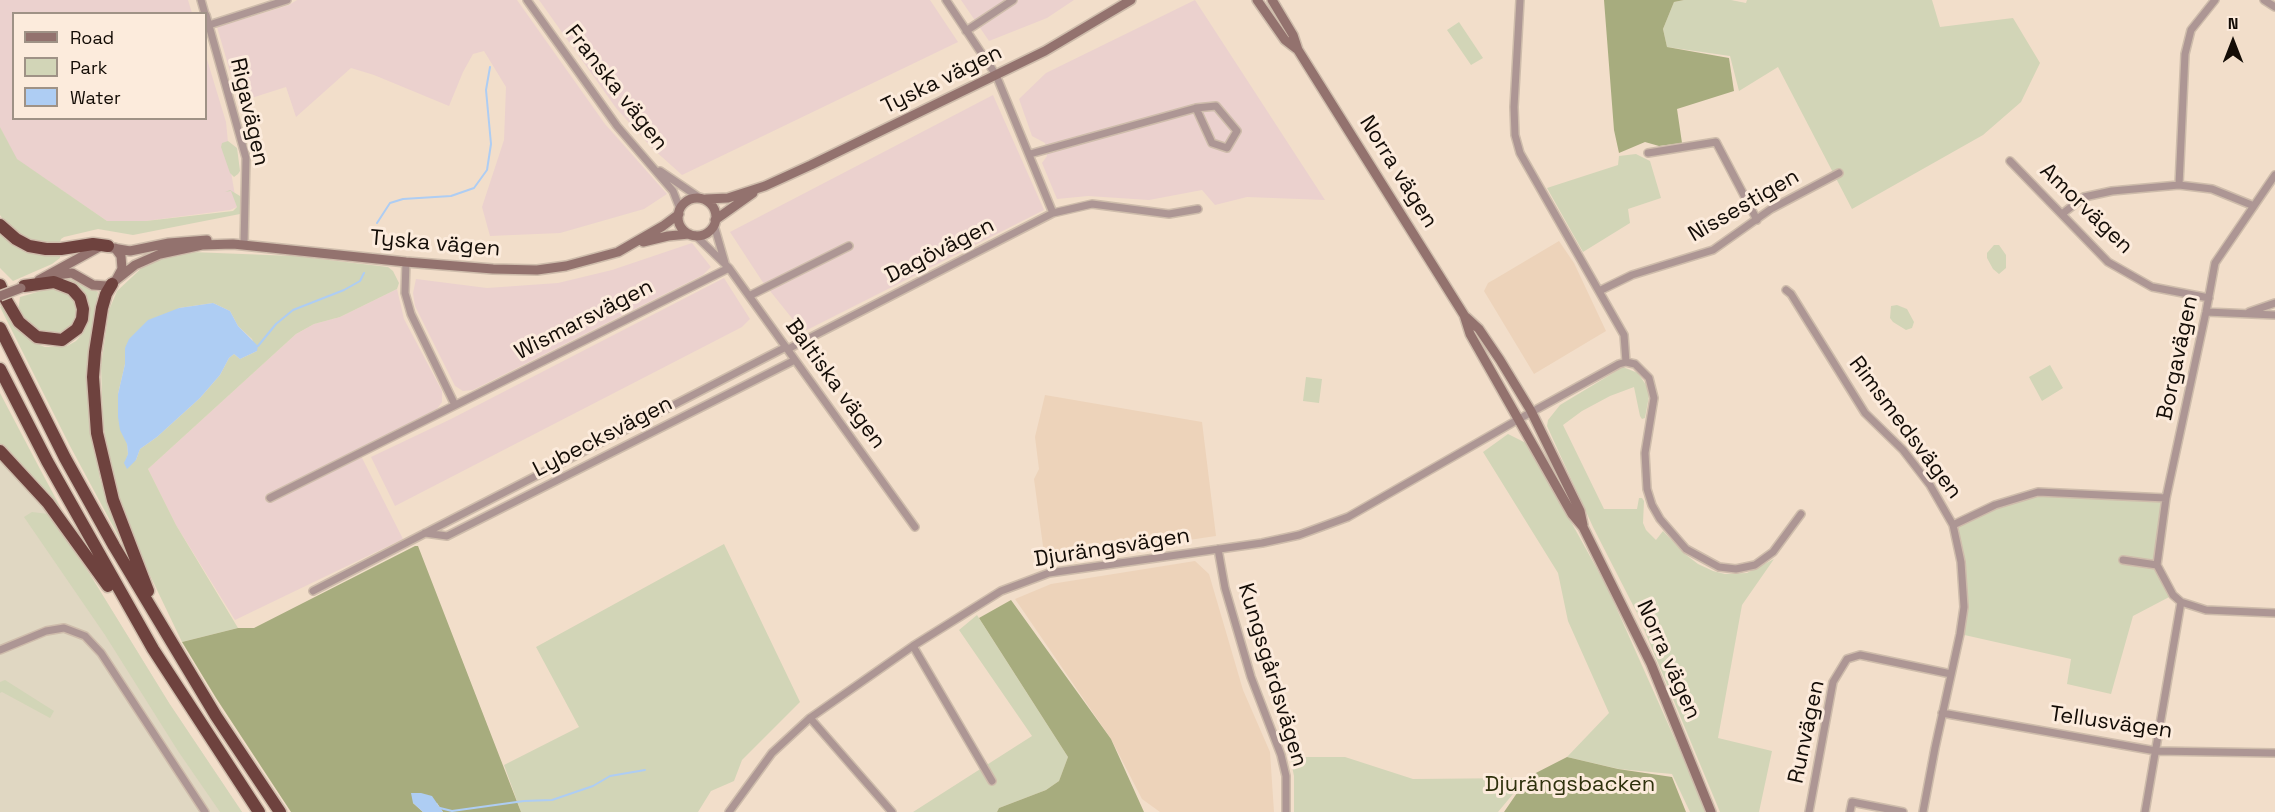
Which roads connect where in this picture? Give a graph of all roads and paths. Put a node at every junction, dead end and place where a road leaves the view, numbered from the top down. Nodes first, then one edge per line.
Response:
1 (286, 0) edge
2 (527, 0) edge
3 (946, 0) edge
4 (1013, 0) edge
5 (1131, 0) edge
6 (1257, 0) edge
7 (1272, 0) edge
8 (1520, 0) edge
9 (2215, 0) edge
10 (2264, 0) edge
11 (2275, 7) edge
12 (207, 20) edge
13 (209, 25) junction
14 (966, 31) junction
15 (1298, 50) junction
16 (996, 75) junction
17 (1196, 108) junction
18 (1648, 153) dead end
19 (1030, 154) junction
20 (2010, 161) dead end
21 (655, 168) junction
22 (1839, 173) dead end
23 (2275, 175) edge
24 (2179, 185) junction
25 (765, 186) junction
26 (703, 199) junction
27 (2254, 206) junction
28 (1198, 209) dead end
29 (679, 212) junction
30 (1053, 213) junction
31 (2062, 214) junction
32 (1757, 220) junction
33 (715, 222) junction
34 (0, 225) edge
35 (692, 234) junction
36 (233, 244) junction
37 (244, 244) junction
38 (632, 245) junction
39 (849, 246) dead end
40 (111, 247) junction
41 (406, 262) junction
42 (727, 266) junction
43 (39, 280) junction
44 (114, 282) junction
45 (0, 285) edge
46 (22, 287) junction
47 (1786, 290) dead end
48 (1599, 291) junction
49 (0, 296) edge
50 (749, 296) junction
51 (2209, 298) junction
52 (2275, 303) edge
53 (2206, 312) junction
54 (2243, 314) junction
55 (1464, 315) junction
56 (2275, 315) edge
57 (0, 328) edge
58 (787, 348) junction
59 (795, 360) junction
60 (1626, 362) junction
61 (0, 369) edge
62 (455, 405) junction
63 (1532, 411) junction
64 (1519, 418) junction
65 (0, 451) edge
66 (270, 498) dead end
67 (2166, 498) junction
68 (1801, 514) dead end
69 (1953, 525) junction
70 (915, 527) dead end
71 (1583, 527) junction
72 (425, 532) junction
73 (1218, 549) junction
74 (2123, 560) dead end
75 (2157, 565) junction
76 (313, 591) dead end
77 (2181, 602) junction
78 (2275, 613) edge
79 (914, 646) junction
80 (153, 649) junction
81 (0, 650) edge
82 (175, 650) junction
83 (1950, 674) junction
84 (1942, 713) junction
85 (810, 718) junction
86 (2156, 751) junction
87 (2275, 753) edge
88 (992, 781) dead end
89 (205, 812) edge
90 (259, 812) edge
91 (280, 812) edge
92 (729, 812) edge
93 (892, 812) edge
94 (1286, 812) edge
95 (1711, 812) edge
96 (1809, 812) edge
97 (1850, 812) edge
98 (1903, 812) edge
99 (1923, 812) edge
100 (2145, 812) edge

1 - 13 street
2 - 21 street, Franska vägen
3 - 14 street
4 - 14 street
5 - 16 main road, Tyska vägen
6 - 15 main road, Norra vägen
7 - 15 main road, Norra vägen
8 - 48 street
9 - 24 street
10 - 11 street
12 - 13 street, Rigavägen
13 - 37 street, Rigavägen
14 - 16 street
15 - 55 main road, Norra vägen
16 - 19 street
16 - 25 main road, Tyska vägen
17 - 17 street
17 - 19 street
18 - 32 street
19 - 30 street
20 - 31 street, Amorvägen
21 - 26 street, Franska vägen
21 - 29 street, Franska vägen
22 - 32 street, Nissestigen
23 - 27 street, Borgavägen
24 - 27 street
24 - 31 street
25 - 26 main road, Tyska vägen
25 - 33 main road, Tyska vägen
26 - 29 main road
26 - 33 main road
27 - 51 street, Borgavägen
28 - 30 street, Dagövägen
29 - 35 main road
29 - 38 main road, Tyska vägen
30 - 58 street, Dagövägen
31 - 51 street, Amorvägen
32 - 48 street, Nissestigen
33 - 35 main road
33 - 42 street, Baltiska vägen
34 - 40 highway
35 - 38 main road, Tyska vägen
35 - 42 street, Baltiska vägen
36 - 37 main road, Tyska vägen
36 - 40 main road, Tyska vägen
36 - 44 main road, Tyska vägen
37 - 41 main road, Tyska vägen
38 - 41 main road, Tyska vägen
39 - 50 street
40 - 43 main road
40 - 44 main road
41 - 62 street
42 - 50 street, Baltiska vägen
42 - 62 street, Wismarsvägen
43 - 44 main road
43 - 46 main road
44 - 82 highway
45 - 46 highway
46 - 49 main road, bridge
47 - 69 street, Rimsmedsvägen
48 - 60 street
50 - 58 street, Baltiska vägen
51 - 53 street, Borgavägen
52 - 54 street
53 - 54 street
53 - 67 street, Borgavägen
54 - 56 street
55 - 63 main road, Norra vägen
55 - 64 main road, Norra vägen
57 - 82 highway
58 - 59 street, Baltiska vägen
58 - 72 street, Lybecksvägen
59 - 70 street, Baltiska vägen
59 - 72 street, Lybecksvägen
60 - 63 street, Djurängsvägen
60 - 68 street
61 - 80 highway
62 - 66 street, Wismarsvägen
63 - 64 street, Djurängsvägen
63 - 71 main road, Norra vägen
64 - 71 main road, Norra vägen
64 - 73 street, Djurängsvägen
65 - 80 highway
67 - 69 street
67 - 75 street, Borgavägen
69 - 83 street, Rimsmedsvägen
71 - 95 main road, Norra vägen
72 - 76 street, Lybecksvägen
73 - 79 street, Djurängsvägen
73 - 94 street, Kungsgårdsvägen
74 - 75 street
75 - 77 street
77 - 78 street
77 - 86 street
79 - 85 street, Djurängsvägen
79 - 88 street
80 - 90 highway
81 - 89 street
82 - 91 highway
83 - 84 street, Rimsmedsvägen
83 - 96 street, Runvägen
84 - 86 street, Tellusvägen
84 - 99 street, Rimsmedsvägen
85 - 92 street, Djurängsvägen
85 - 93 street
86 - 87 street, Tellusvägen
86 - 100 street
97 - 98 street

